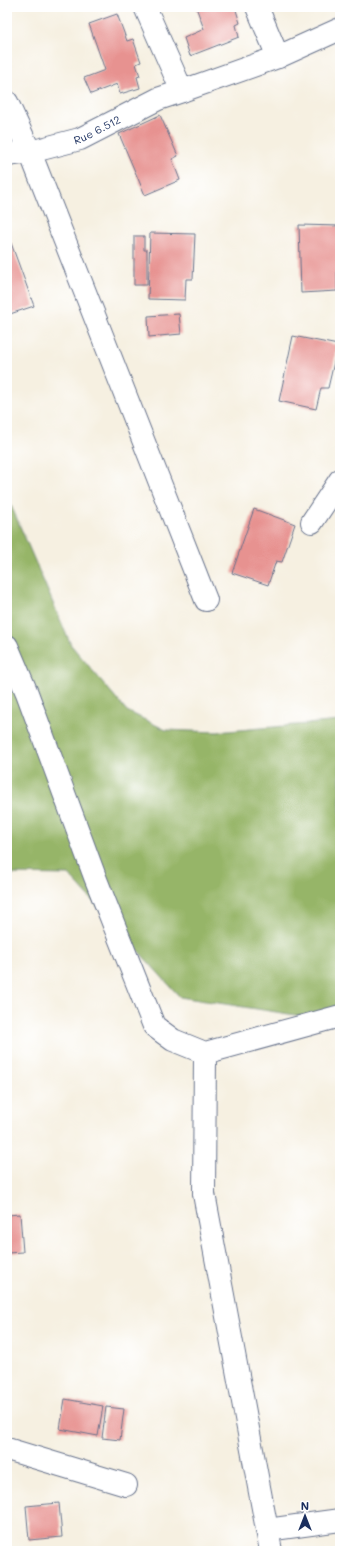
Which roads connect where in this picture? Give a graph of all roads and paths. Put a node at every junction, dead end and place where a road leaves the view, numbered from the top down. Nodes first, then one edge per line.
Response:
1 (145, 7) edge
2 (257, 7) edge
3 (340, 29) edge
4 (278, 57) junction
5 (182, 91) junction
6 (7, 102) edge
7 (30, 152) junction
8 (7, 155) edge
9 (340, 480) edge
10 (312, 522) dead end
11 (206, 600) dead end
12 (7, 646) edge
13 (340, 1016) edge
14 (205, 1053) junction
15 (7, 1448) edge
16 (126, 1485) dead end
17 (340, 1520) edge
18 (267, 1530) junction
19 (271, 1551) edge

1 - 5 street
2 - 4 street
3 - 4 street, Rue 6.512
4 - 5 street, Rue 6.512
5 - 7 street, Rue 6.512
6 - 7 street
7 - 8 street, Rue 6.512
7 - 11 street
9 - 10 street
12 - 14 street
13 - 14 street
14 - 18 street
15 - 16 street
17 - 18 street
18 - 19 street

